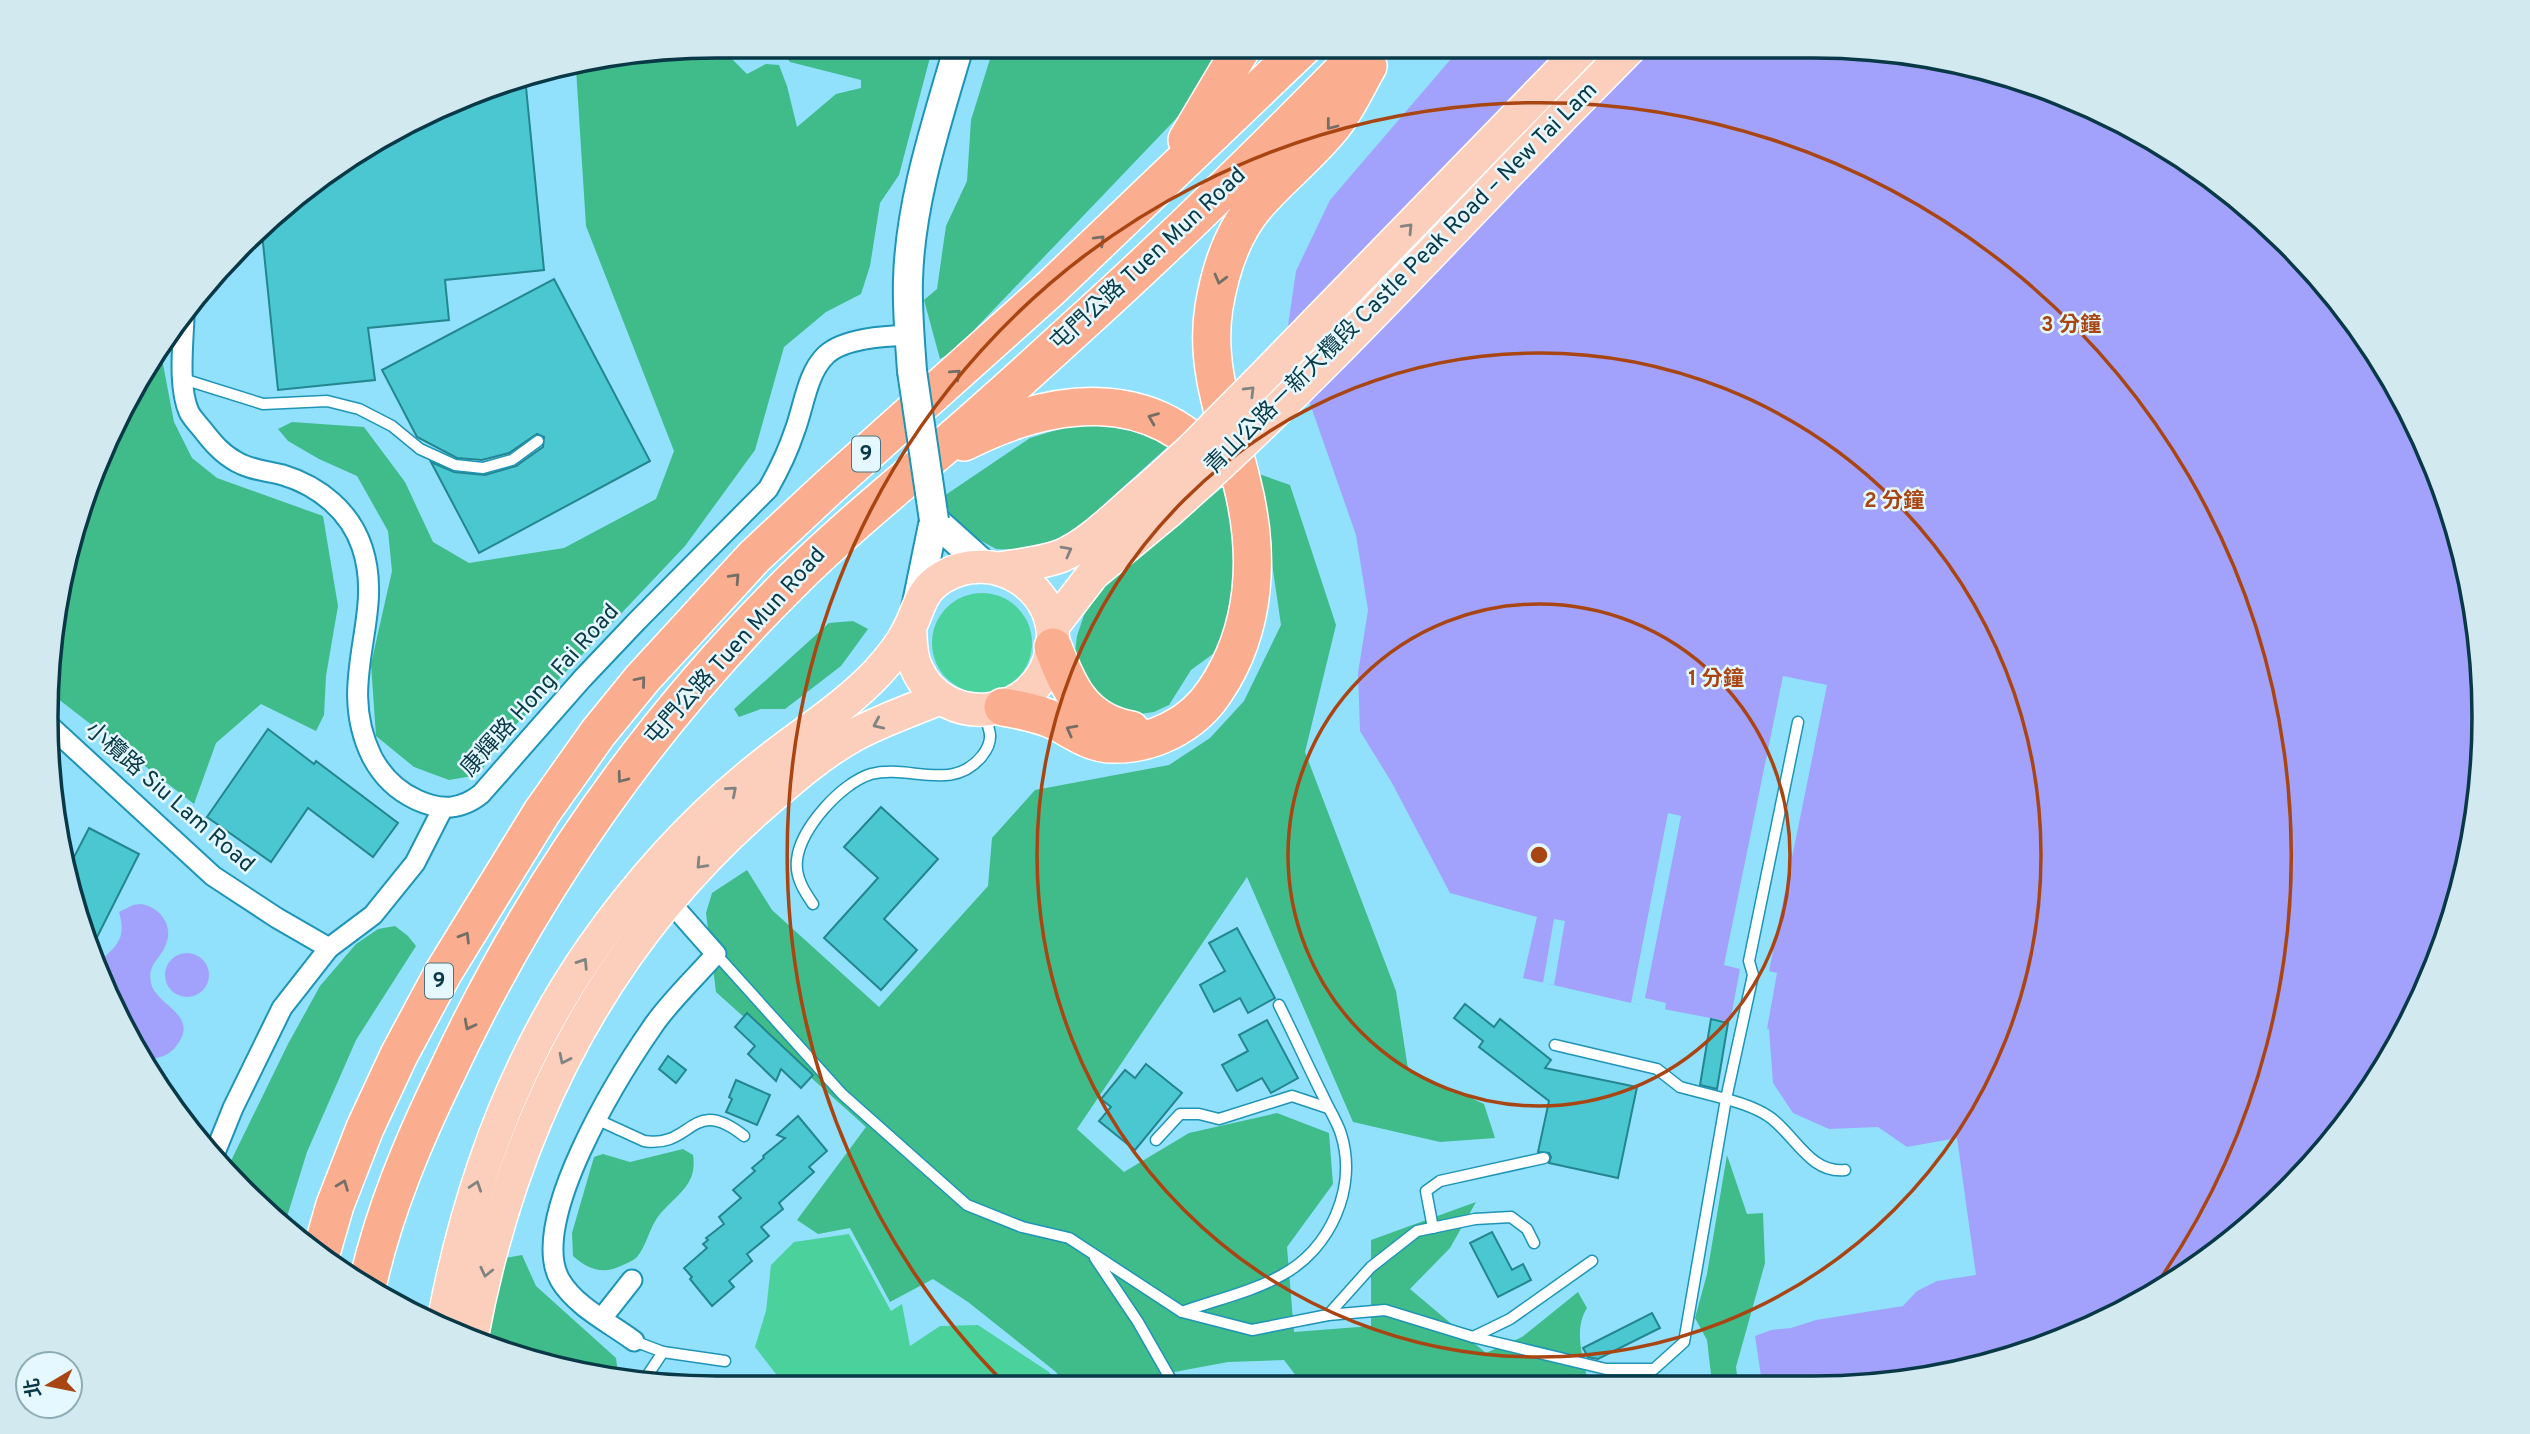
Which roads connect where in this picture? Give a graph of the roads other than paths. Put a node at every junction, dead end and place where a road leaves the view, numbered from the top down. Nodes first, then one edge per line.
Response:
1 (956, 58) edge
2 (1237, 58) edge
3 (1291, 58) edge
4 (1355, 58) edge
5 (1373, 58) edge
6 (1573, 58) edge
7 (1620, 58) edge
8 (1157, 185) junction
9 (184, 330) edge
10 (909, 335) junction
11 (183, 379) junction
12 (538, 441) dead end
13 (929, 459) junction
14 (1158, 500) junction
15 (934, 520) junction
16 (1252, 542) junction
17 (993, 567) junction
18 (913, 618) junction
19 (1053, 636) junction
20 (941, 698) junction
21 (992, 709) junction
22 (1798, 722) dead end
23 (58, 734) edge
24 (1159, 735) junction
25 (443, 808) junction
26 (647, 876) junction
27 (669, 900) junction
28 (813, 904) dead end
29 (329, 948) junction
30 (716, 954) junction
31 (1279, 1005) dead end
32 (1555, 1045) dead end
33 (1726, 1099) junction
34 (1328, 1108) junction
35 (596, 1119) junction
36 (744, 1136) dead end
37 (1156, 1140) dead end
38 (217, 1147) edge
39 (1544, 1158) dead end
40 (1845, 1170) dead end
41 (1433, 1228) junction
42 (1534, 1243) dead end
43 (323, 1245) edge
44 (1089, 1251) junction
45 (1592, 1261) dead end
46 (369, 1277) edge
47 (632, 1280) dead end
48 (1182, 1312) junction
49 (1328, 1315) junction
50 (444, 1317) edge
51 (602, 1318) junction
52 (474, 1329) edge
53 (1474, 1337) junction
54 (634, 1341) joint
55 (663, 1352) junction
56 (725, 1361) dead end
57 (649, 1373) edge
58 (1169, 1376) edge

1 - 10 main road
2 - 8 highway
3 - 8 highway, 屯門公路 Tuen Mun Road / 9
4 - 13 highway, 屯門公路 Tuen Mun Road / 9
5 -> 16 highway
14 -> 6 main road, 青山公路－新大欖段 Castle Peak Road – New Tai Lam, bridge
7 - 14 main road, 青山公路－新大欖段 Castle Peak Road – New Tai Lam, bridge
43 -> 8 highway, 屯門公路 Tuen Mun Road / 9
9 - 11 street
10 - 15 main road, bridge
10 - 25 street, 康輝路 Hong Fai Road
11 - 12 lane
11 - 25 street
16 -> 13 highway
13 -> 46 highway, 屯門公路 Tuen Mun Road / 9
17 -> 14 main road, 青山公路－新大欖段 Castle Peak Road – New Tai Lam
14 - 19 main road, 青山公路－新大欖段 Castle Peak Road – New Tai Lam
15 - 17 main road
15 - 18 main road
16 - 24 highway
17 - 18 main road
17 - 19 main road
18 - 20 main road
26 -> 18 main road
19 - 21 main road
19 - 24 highway
20 - 21 main road
20 -> 27 main road
24 -> 21 highway
21 - 28 lane
22 - 33 lane
23 - 29 street, 小欖路 Siu Lam Road
25 - 29 street
26 - 27 street
50 -> 26 main road
27 - 30 street
27 -> 52 main road
29 - 38 street
30 - 35 street
30 - 44 lane
31 - 34 lane
32 - 33 lane
33 - 40 lane
33 - 53 lane
34 - 37 lane
34 - 48 lane
35 - 36 lane
35 - 51 street
39 - 41 lane
41 - 42 lane
41 - 49 lane
44 - 48 lane
44 - 58 lane
45 - 53 lane
47 - 51 street
48 - 49 lane
49 - 53 lane
51 - 54 street
54 - 55 lane
55 - 56 lane
55 - 57 lane

